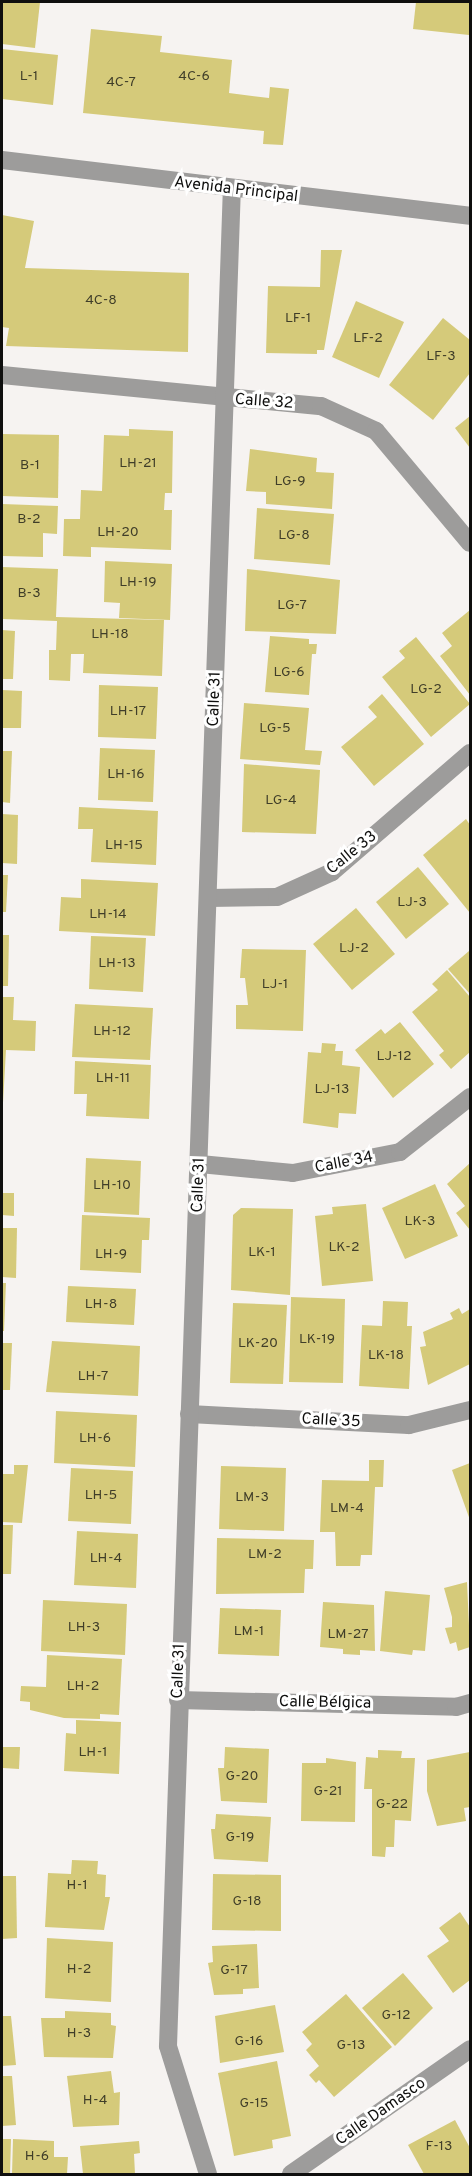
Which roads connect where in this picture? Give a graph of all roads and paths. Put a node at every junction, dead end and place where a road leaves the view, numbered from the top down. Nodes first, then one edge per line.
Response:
1 (2, 160) edge
2 (232, 190) junction
3 (471, 216) edge
4 (2, 375) edge
5 (224, 399) junction
6 (471, 543) edge
7 (471, 753) edge
8 (209, 898) junction
9 (471, 1097) edge
10 (200, 1164) junction
11 (471, 1410) edge
12 (189, 1414) junction
13 (178, 1700) junction
14 (471, 1703) edge
15 (471, 2049) edge
16 (207, 2175) edge
17 (291, 2175) edge

1 - 2 street, Avenida Principal
2 - 3 street, Avenida Principal
2 - 5 street, Calle 31
4 - 5 street, Calle 32
5 - 6 street, Calle 32
5 - 8 street, Calle 31
7 - 8 street, Calle 33
8 - 10 street, Calle 31
9 - 10 street, Calle 34
10 - 12 street, Calle 31
11 - 12 street, Calle 35
12 - 13 street, Calle 31
13 - 14 street, Calle Bélgica
13 - 16 street, Calle 31
15 - 17 street, Calle Damasco

